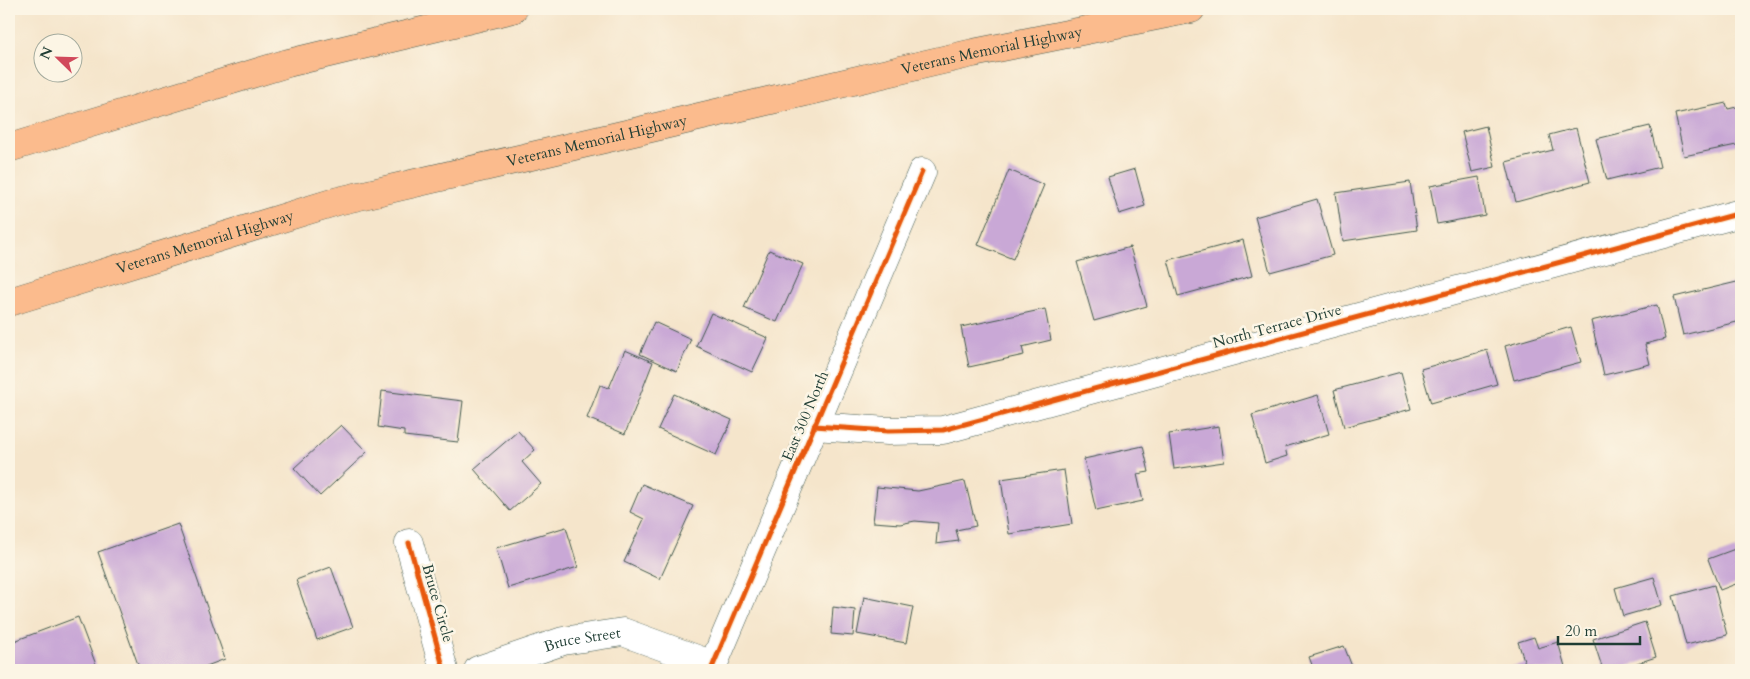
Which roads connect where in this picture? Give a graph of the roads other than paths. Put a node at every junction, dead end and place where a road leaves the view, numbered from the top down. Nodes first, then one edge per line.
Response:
1 (513, 9) edge
2 (1191, 9) edge
3 (9, 148) edge
4 (922, 172) dead end
5 (1741, 213) edge
6 (133, 262) junction
7 (9, 302) edge
8 (9, 319) edge
9 (814, 426) junction
10 (408, 543) dead end
11 (712, 667) edge
12 (444, 670) edge
13 (478, 670) edge

1 - 3 highway
2 - 6 highway, Veterans Memorial Highway
4 - 9 street, East 300 North
5 - 9 street, North Terrace Drive
6 - 7 highway, Veterans Memorial Highway
6 - 8 highway
9 - 11 street, East 300 North
10 - 12 street, Bruce Circle
11 - 13 street, Bruce Street

